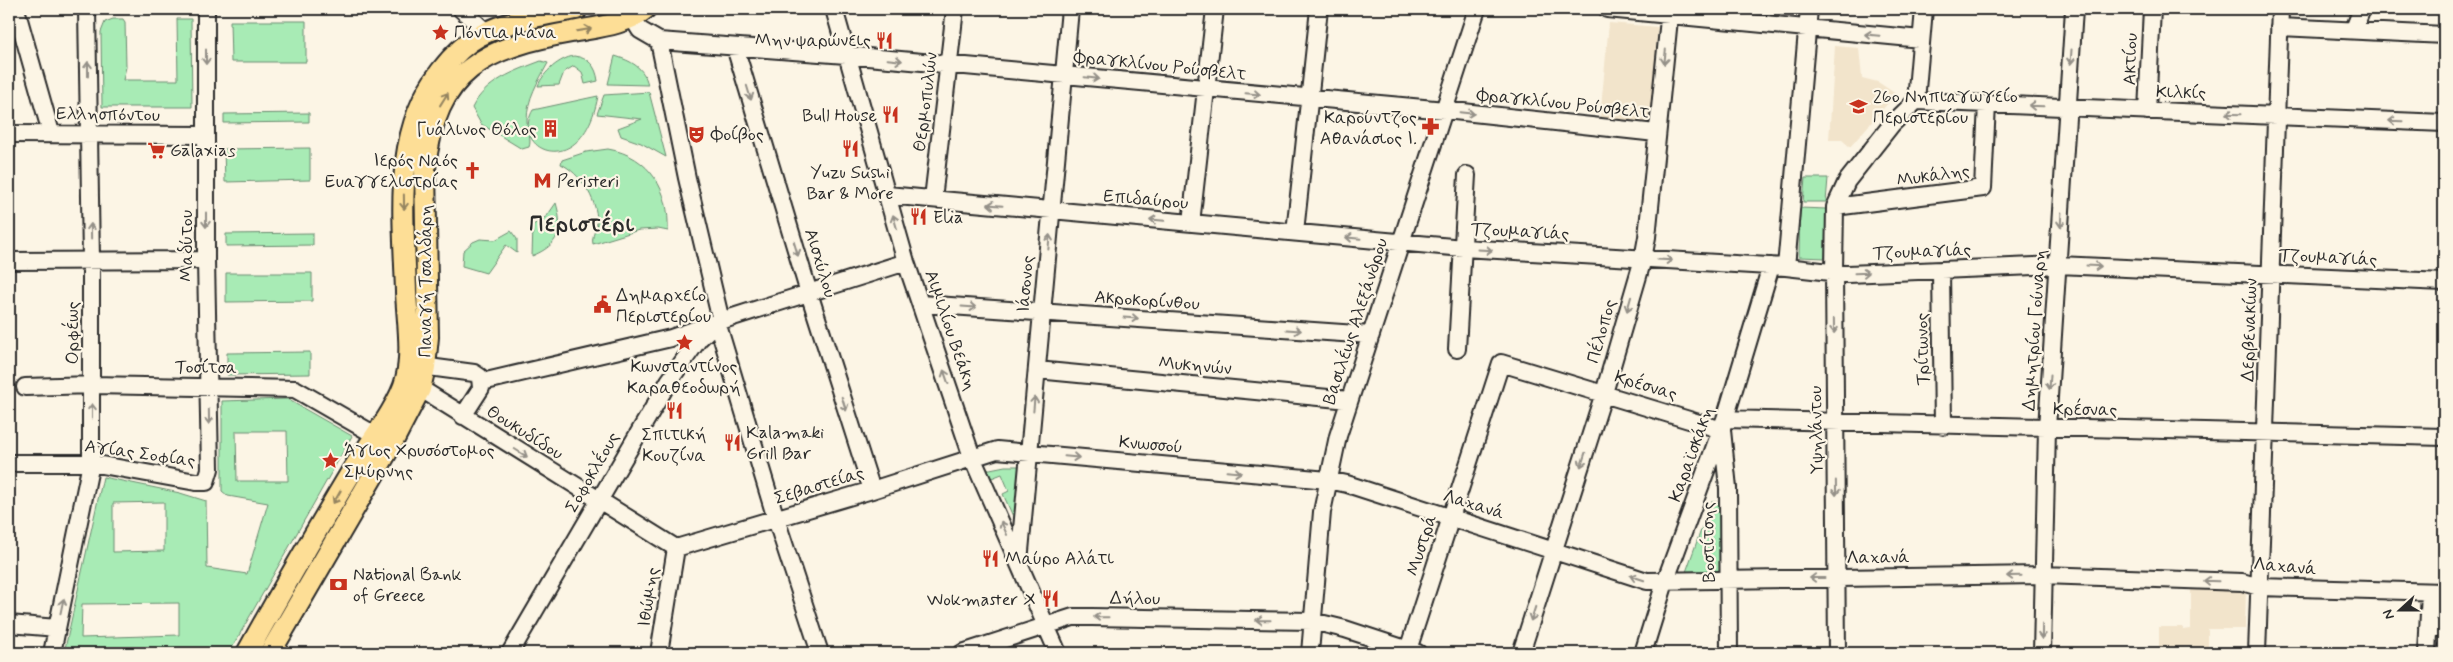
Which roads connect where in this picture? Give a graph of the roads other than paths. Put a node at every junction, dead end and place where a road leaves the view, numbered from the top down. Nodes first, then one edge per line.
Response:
1 (16, 9) edge
2 (88, 9) edge
3 (206, 9) edge
4 (461, 9) edge
5 (577, 9) edge
6 (834, 9) edge
7 (955, 9) edge
8 (1070, 9) edge
9 (1215, 9) edge
10 (1319, 9) edge
11 (1477, 9) edge
12 (1607, 9) edge
13 (1810, 9) edge
14 (1924, 9) edge
15 (2074, 9) edge
16 (2152, 9) edge
17 (2280, 9) edge
18 (2362, 9) edge
19 (634, 11) edge
20 (541, 12) edge
21 (1670, 12) edge
22 (2279, 27) junction
23 (1807, 29) junction
24 (2354, 29) junction
25 (486, 32) junction
26 (2444, 35) edge
27 (1921, 39) junction
28 (659, 41) junction
29 (735, 47) junction
30 (846, 56) junction
31 (950, 66) junction
32 (1064, 76) junction
33 (1206, 90) junction
34 (1310, 99) junction
35 (1916, 101) junction
36 (1987, 104) junction
37 (2067, 108) junction
38 (1445, 110) junction
39 (2148, 111) junction
40 (2276, 116) junction
41 (2444, 123) edge
42 (51, 133) junction
43 (88, 133) junction
44 (1656, 133) junction
45 (9, 134) edge
46 (206, 135) junction
47 (1467, 175) dead end
48 (887, 195) junction
49 (933, 199) junction
50 (1835, 207) junction
51 (1052, 210) junction
52 (1191, 223) junction
53 (1295, 232) junction
54 (1402, 242) junction
55 (1463, 248) junction
56 (1643, 259) junction
57 (91, 260) junction
58 (206, 260) junction
59 (9, 261) edge
60 (906, 262) junction
61 (2058, 265) junction
62 (1779, 266) junction
63 (1941, 270) junction
64 (1834, 271) junction
65 (2271, 274) junction
66 (2444, 282) edge
67 (809, 293) junction
68 (921, 304) junction
69 (1042, 312) junction
70 (719, 322) junction
71 (1371, 335) junction
72 (1457, 349) dead end
73 (1501, 363) joint
74 (1037, 370) junction
75 (415, 375) junction
76 (482, 382) junction
77 (92, 385) junction
78 (25, 387) dead end
79 (209, 388) junction
80 (1604, 393) junction
81 (1349, 400) junction
82 (463, 416) junction
83 (1835, 423) junction
84 (1724, 424) junction
85 (1943, 426) junction
86 (2047, 428) junction
87 (2265, 433) junction
88 (375, 435) junction
89 (2444, 437) edge
90 (1030, 453) junction
91 (972, 457) junction
92 (9, 463) edge
93 (91, 463) junction
94 (1328, 480) junction
95 (206, 482) joint
96 (872, 490) junction
97 (599, 501) junction
98 (1451, 518) junction
99 (776, 520) junction
100 (676, 548) junction
101 (1554, 550) junction
102 (1019, 562) junction
103 (2043, 575) junction
104 (1728, 578) junction
105 (1838, 578) junction
106 (1665, 582) junction
107 (2259, 587) junction
108 (2437, 592) edge
109 (1312, 621) junction
110 (9, 624) edge
111 (1047, 626) junction
112 (57, 628) junction
113 (2436, 628) edge
114 (1411, 652) edge
115 (52, 653) edge
116 (247, 653) edge
117 (270, 653) edge
118 (510, 653) edge
119 (660, 653) edge
120 (820, 653) edge
121 (962, 653) edge
122 (1058, 653) edge
123 (1310, 653) edge
124 (1521, 653) edge
125 (1643, 653) edge
126 (1729, 653) edge
127 (1837, 653) edge
128 (2042, 653) edge
129 (2257, 653) edge
130 (2427, 653) edge

1 - 42 street
43 -> 2 street, Ορφέως
3 -> 46 street, Μαδύτου
4 - 25 street
5 - 20 main road, Παναγή Τσαλδάρη
6 - 30 street, Αιμιλίου Βεάκη
7 - 31 street, Θερμοπυλών
8 - 32 street, Ιάσονος
9 - 33 street
10 - 34 street
11 - 38 street, Βασιλέως Αλεξάνδρου
12 - 21 street
13 - 23 street, Καραϊσκάκη
14 - 27 street
15 -> 37 street, Δημητρίου Γούναρη
16 - 39 street, Ακτίου
17 - 22 street, Δερβενακίων
18 - 24 street
19 - 28 street
75 -> 19 main road, Παναγή Τσαλδάρη
20 - 25 main road, Παναγή Τσαλδάρη
21 - 23 street
21 -> 44 street, Πέλοπος
22 - 24 street
22 - 40 street, Δερβενακίων
27 -> 23 street
23 - 62 street, Καραϊσκάκη
24 - 26 street
25 -> 75 main road, Παναγή Τσαλδάρη
27 - 35 street
28 - 29 street, Φραγκλίνου Ρούσβελτ
28 - 70 street
29 - 30 street, Φραγκλίνου Ρούσβελτ
29 -> 67 street, Αισχύλου
30 -> 31 street, Φραγκλίνου Ρούσβελτ
30 - 48 street, Αιμιλίου Βεάκη
31 - 32 street, Φραγκλίνου Ρούσβελτ
31 - 49 street, Θερμοπυλών
32 -> 33 street, Φραγκλίνου Ρούσβελτ
32 - 51 street, Ιάσονος
33 -> 34 street, Φραγκλίνου Ρούσβελτ
33 - 52 street
34 - 38 street, Φραγκλίνου Ρούσβελτ
34 - 53 street
35 - 36 street, Κιλκίς
35 - 50 street
37 -> 36 street, Κιλκίς
36 - 50 street, Μυκάλης
37 - 39 street, Κιλκίς
37 -> 61 street, Δημητρίου Γούναρη
38 -> 44 street, Φραγκλίνου Ρούσβελτ
38 - 54 street, Βασιλέως Αλεξάνδρου
40 -> 39 street, Κιλκίς
41 -> 40 street, Κιλκίς
40 - 65 street, Δερβενακίων
42 - 43 street, Ελλησπόντου
42 - 45 street, Ελλησπόντου
43 - 46 street, Ελλησπόντου
57 -> 43 street, Ορφέως
44 - 56 street, Πέλοπος
46 -> 58 street, Μαδύτου
47 - 55 street
48 - 49 street, Επιδαύρου
60 -> 48 street, Αιμιλίου Βεάκη
51 -> 49 street, Επιδαύρου
50 - 64 street, Υψηλάντου
52 -> 51 street, Επιδαύρου
69 -> 51 street, Ιάσονος
52 - 53 street, Επιδαύρου
54 -> 53 street, Επιδαύρου
54 - 55 street, Τζουμαγιάς
54 - 71 street, Βασιλέως Αλεξάνδρου
55 -> 56 street, Τζουμαγιάς
55 - 72 street
56 -> 62 street, Τζουμαγιάς
56 -> 80 street, Πέλοπος
57 - 58 street
57 - 59 street
57 - 77 street, Ορφέως
58 - 79 street, Μαδύτου
60 - 67 street
60 - 68 street, Αιμιλίου Βεάκη
61 - 63 street, Τζουμαγιάς
61 -> 65 street, Τζουμαγιάς
61 -> 86 street, Δημητρίου Γούναρη
62 - 64 street, Τζουμαγιάς
62 - 84 street, Καραϊσκάκη
64 -> 63 street, Τζουμαγιάς
63 - 85 street, Τρίτωνος
64 -> 83 street, Υψηλάντου
65 - 66 street, Τζουμαγιάς
65 - 87 street, Δερβενακίων
67 - 70 street
67 -> 96 street, Αισχύλου
68 -> 69 street, Ακροκορίνθου
91 -> 68 street, Αιμιλίου Βεάκη
69 -> 71 street, Ακροκορίνθου
69 - 74 street, Ιάσονος
70 - 76 street
70 - 97 street, Σοφοκλέους
70 - 99 street
71 - 81 street, Βασιλέως Αλεξάνδρου
73 - 80 street, Κρέσνας
73 - 98 street, Μυστρά
74 - 81 street, Μυκηνών
90 -> 74 street, Ιάσονος
75 - 76 street
75 - 82 street, Θουκυδίδου
75 - 88 main road, Παναγή Τσαλδάρη
75 - 117 main road, Παναγή Τσαλδάρη
76 - 82 street
77 - 78 street, Τοσίτσα
77 - 79 street, Τοσίτσα
93 -> 77 street, Ορφέως
79 - 88 street, Τοσίτσα
79 -> 95 street, Μαδύτου
80 - 84 street, Κρέσνας
80 -> 101 street, Πέλοπος
81 - 94 street, Βασιλέως Αλεξάνδρου
82 -> 97 street, Θουκυδίδου
83 - 84 street, Κρέσνας
83 - 85 street, Κρέσνας
83 -> 105 street, Υψηλάντου
84 - 104 street, Βοστίτσης
84 - 106 street, Καραϊσκάκη
85 - 86 street, Κρέσνας
86 - 87 street, Κρέσνας
86 - 103 street, Δημητρίου Γούναρη
87 - 89 street, Κρέσνας
87 - 107 street, Δερβενακίων
88 -> 116 main road, Παναγή Τσαλδάρη
90 - 91 street, Κνωσσού
90 -> 94 street, Κνωσσού
90 - 102 street, Ιάσονος
91 - 96 street, Σεβαστείας
102 -> 91 street, Αιμιλίου Βεάκη
92 - 93 street, Αγίας Σοφίας
93 - 95 street, Αγίας Σοφίας
112 -> 93 street, Ορφέως
94 - 98 street, Λαχανά
94 - 109 street, Βασιλέως Αλεξάνδρου
96 - 99 street, Σεβαστείας
97 - 100 street, Θουκυδίδου
97 - 118 street, Σοφοκλέους
98 - 101 street, Λαχανά
98 - 114 street, Μυστρά
99 - 100 street, Σεβαστείας
99 - 120 street
100 - 119 street, Ιθώμης
106 -> 101 street, Λαχανά
101 -> 124 street, Πέλοπος
102 - 111 street, Αιμιλίου Βεάκη
103 -> 105 street, Λαχανά
107 -> 103 street, Λαχανά
103 -> 128 street, Δημητρίου Γούναρη
105 -> 104 street, Λαχανά
104 - 106 street, Λαχανά
104 - 126 street, Βοστίτσης
105 - 127 street, Υψηλάντου
106 - 125 street, Καραϊσκάκη
107 - 108 street, Λαχανά
107 - 129 street, Δερβενακίων
108 - 113 street
109 -> 111 street, Δήλου
109 - 114 street, Δήλου
109 - 123 street, Βασιλέως Αλεξάνδρου
110 - 112 street
111 - 121 street, Δήλου
111 - 122 street, Αιμιλίου Βεάκη
112 - 115 street, Ορφέως
113 - 130 street

